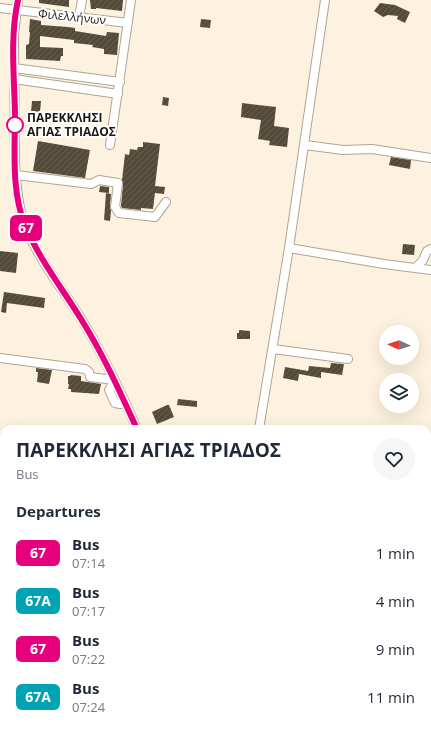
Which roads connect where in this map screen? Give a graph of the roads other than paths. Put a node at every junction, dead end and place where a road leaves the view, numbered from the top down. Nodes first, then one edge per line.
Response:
1 (18, 0) edge
2 (76, 0) edge
3 (82, 0) edge
4 (132, 0) edge
5 (326, 0) edge
6 (0, 8) edge
7 (16, 10) junction
8 (76, 17) junction
9 (128, 23) junction
10 (14, 68) junction
11 (14, 79) junction
12 (120, 82) junction
13 (118, 94) junction
14 (110, 145) dead end
15 (305, 145) junction
16 (431, 158) edge
17 (16, 175) junction
18 (166, 202) dead end
19 (289, 248) junction
20 (431, 249) edge
21 (416, 268) junction
22 (431, 270) edge
23 (273, 349) junction
24 (0, 358) edge
25 (348, 359) dead end
26 (113, 383) junction
27 (120, 404) dead end
28 (136, 425) edge
29 (261, 425) edge

1 - 7 street
2 - 8 street
3 - 8 street
4 - 9 street
5 - 15 street
6 - 7 street, Φιλελλήνων
7 - 8 street, Φιλελλήνων
7 - 10 street
8 - 9 street, Φιλελλήνων
9 - 12 street
10 - 11 street
10 - 12 street
11 - 13 street
11 - 17 street
12 - 13 street
13 - 14 street
15 - 16 street
15 - 19 street
17 - 18 street
17 - 26 street
19 - 21 street
19 - 23 street
20 - 21 street
21 - 22 street
23 - 25 street
23 - 29 street
24 - 26 street
26 - 27 street
26 - 28 street

